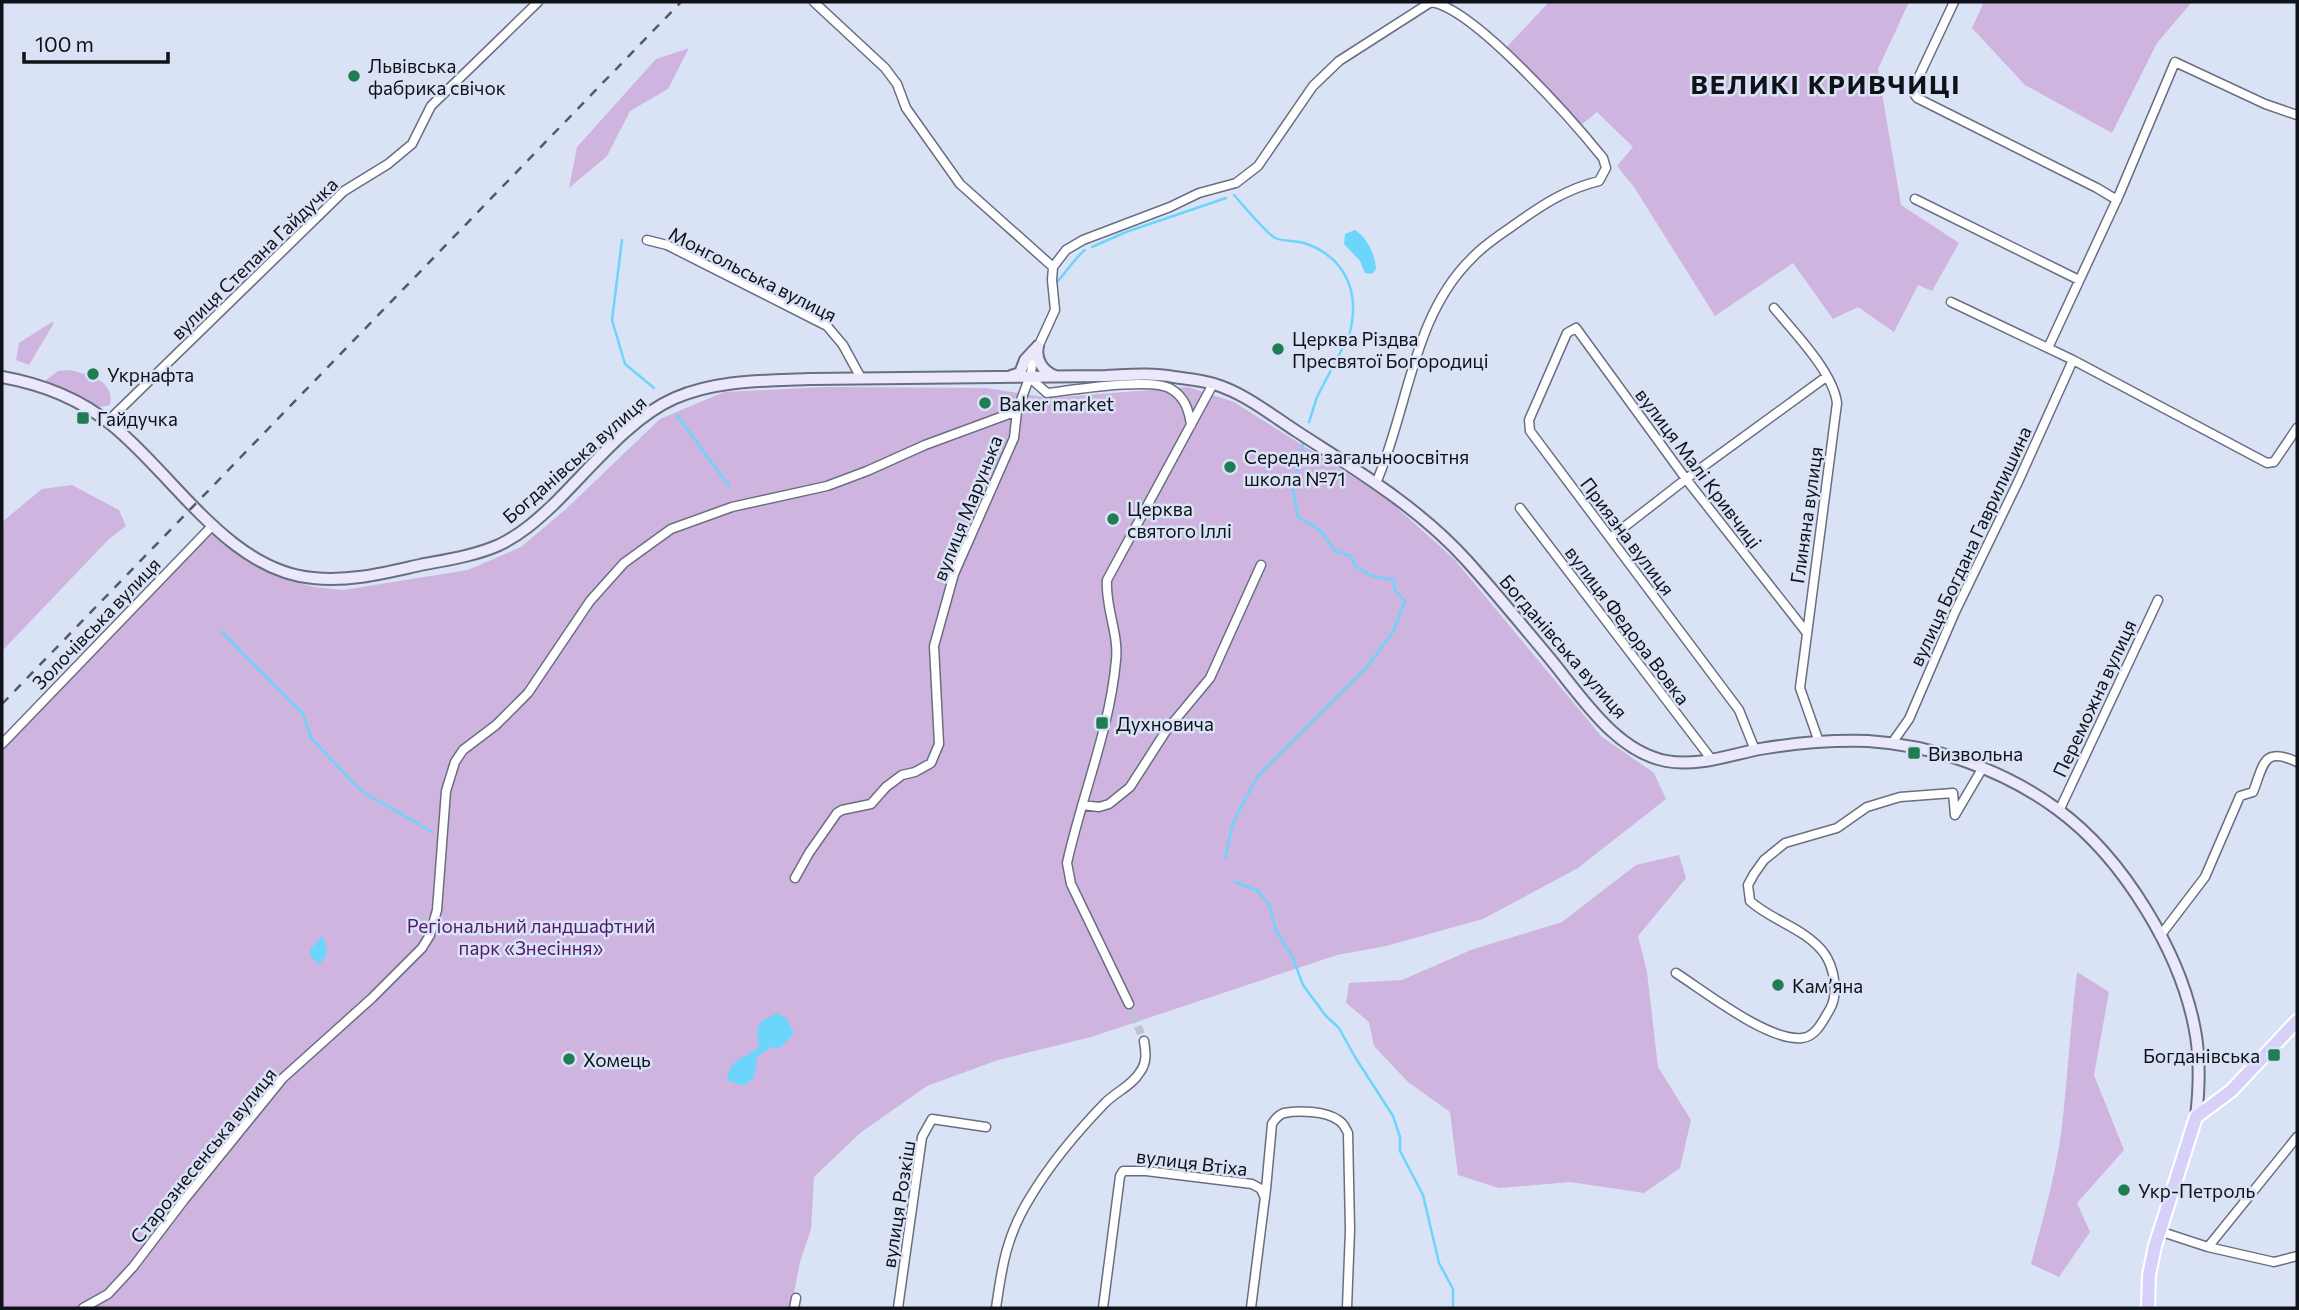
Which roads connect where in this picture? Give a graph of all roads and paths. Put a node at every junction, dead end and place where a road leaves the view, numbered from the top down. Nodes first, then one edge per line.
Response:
1 (538, 2) edge
2 (814, 2) edge
3 (1431, 2) edge
4 (1954, 2) edge
5 (2297, 115) edge
6 (1915, 200) dead end
7 (2117, 200) junction
8 (647, 240) dead end
9 (1053, 267) junction
10 (2079, 280) junction
11 (1951, 302) dead end
12 (1774, 308) dead end
13 (1567, 332) joint
14 (1038, 346) junction
15 (2048, 348) junction
16 (2073, 360) junction
17 (1058, 376) junction
18 (1826, 376) junction
19 (2, 377) edge
20 (1009, 377) junction
21 (1029, 377) junction
22 (861, 378) junction
23 (1213, 384) junction
24 (1017, 411) junction
25 (108, 421) junction
26 (1192, 427) junction
27 (2297, 428) edge
28 (1686, 479) junction
29 (1376, 483) junction
30 (1520, 508) dead end
31 (213, 525) junction
32 (1610, 538) junction
33 (1261, 565) dead end
34 (2158, 600) dead end
35 (1807, 633) junction
36 (1819, 742) junction
37 (1892, 743) junction
38 (2, 744) edge
39 (1755, 750) junction
40 (1712, 760) junction
41 (2297, 762) edge
42 (1982, 769) junction
43 (1082, 805) junction
44 (2059, 811) junction
45 (795, 878) dead end
46 (2160, 936) junction
47 (1676, 973) dead end
48 (1129, 1004) tunnel mouth
49 (2297, 1021) edge
50 (1143, 1041) tunnel mouth
51 (2196, 1117) junction
52 (986, 1127) dead end
53 (2297, 1137) edge
54 (1265, 1198) junction
55 (2159, 1231) junction
56 (2208, 1247) junction
57 (2297, 1255) edge
58 (796, 1298) dead end
59 (83, 1308) edge
60 (794, 1308) edge
61 (898, 1308) edge
62 (996, 1308) edge
63 (1103, 1308) edge
64 (1251, 1308) edge
65 (1347, 1308) edge
66 (2148, 1308) edge

1 - 25 street, вулиця Степана Гайдучка
2 - 9 street
3 - 9 street
3 - 29 street
4 - 7 street
5 - 7 street
6 - 10 street
7 - 10 street
8 - 22 street, Монгольська вулиця
9 - 14 street
10 - 15 street
11 - 15 street
12 - 18 street, Глиняна вулиця
13 - 28 street, вулиця Малі Кривчиці
13 - 32 street, Приязна вулиця
14 - 17 main road
14 - 20 main road
14 - 21 street
15 - 16 street
16 - 27 street
16 - 37 street, вулиця Богдана Гаврилишина
17 - 21 main road, Богданівська вулиця
17 - 23 main road, Богданівська вулиця
18 - 28 street
18 - 35 street, Глиняна вулиця
19 - 25 main road, Богданівська вулиця
20 - 21 main road, Богданівська вулиця
20 - 22 main road, Богданівська вулиця
21 - 24 street
21 - 26 street, Богданівська вулиця
22 - 31 main road, Богданівська вулиця
23 - 26 street
23 - 29 main road, Богданівська вулиця
24 - 45 street, вулиця Марунька
24 - 59 street, Старознесенська вулиця
25 - 31 main road, Богданівська вулиця
26 - 43 street
28 - 32 street
28 - 35 street, вулиця Малі Кривчиці
29 - 40 main road, Богданівська вулиця
30 - 40 street, вулиця Федора Вовка
31 - 38 street, Золочівська вулиця
32 - 39 street, Приязна вулиця
33 - 43 street
34 - 44 street, Переможна вулиця
35 - 36 street, Глиняна вулиця
36 - 37 main road, Богданівська вулиця
36 - 39 main road, Богданівська вулиця
37 - 42 main road, Богданівська вулиця
39 - 40 main road, Богданівська вулиця
41 - 46 street
42 - 44 main road, Богданівська вулиця
42 - 47 street
43 - 48 street
44 - 46 main road, Богданівська вулиця
46 - 51 main road, Богданівська вулиця
49 - 51 main road
50 - 62 street
51 - 55 main road
52 - 61 street, вулиця Розкіш
53 - 56 street
54 - 63 street, вулиця Втіха
54 - 64 street
54 - 65 street
55 - 56 street
55 - 66 main road
56 - 57 street
58 - 60 street

